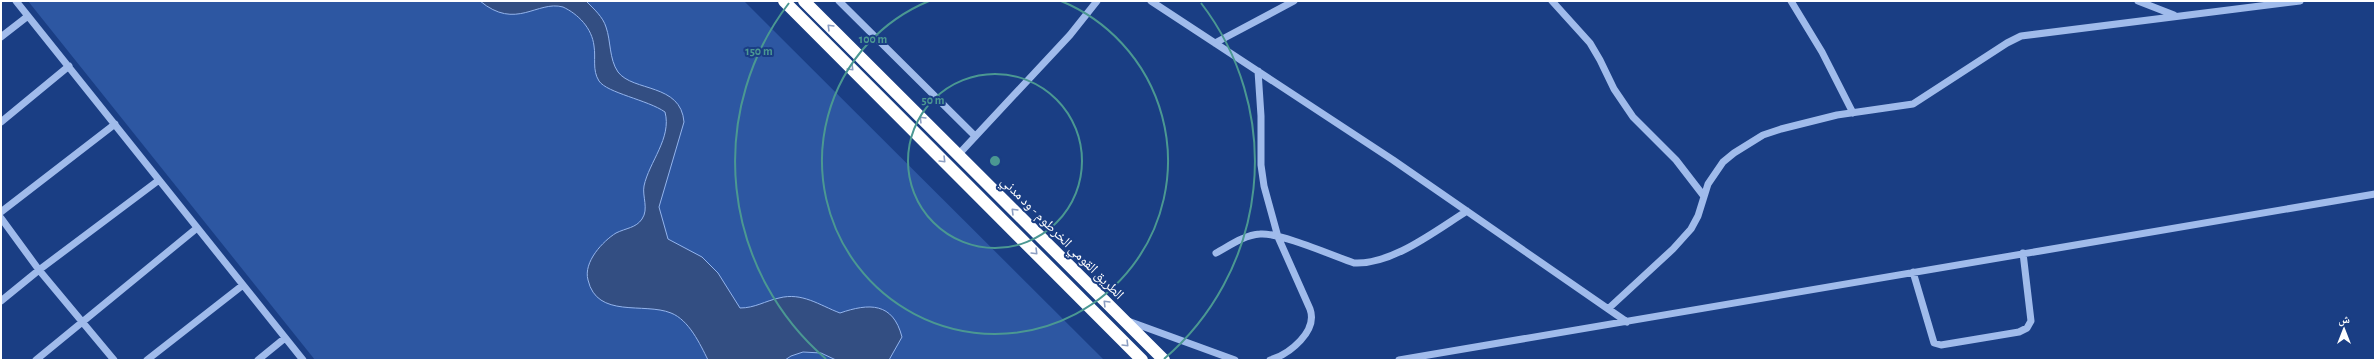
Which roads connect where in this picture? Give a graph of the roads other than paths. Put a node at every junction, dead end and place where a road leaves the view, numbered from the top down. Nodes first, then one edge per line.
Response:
1 (16, 1) edge
2 (784, 1) edge
3 (804, 1) edge
4 (839, 1) edge
5 (1097, 1) edge
6 (1151, 1) edge
7 (1294, 1) edge
8 (1552, 1) edge
9 (1791, 1) edge
10 (2138, 1) edge
11 (2300, 1) edge
12 (2176, 15) junction
13 (28, 16) junction
14 (1, 37) edge
15 (1215, 44) junction
16 (69, 66) junction
17 (1258, 71) junction
18 (1853, 113) junction
19 (1, 122) edge
20 (115, 124) junction
21 (975, 136) junction
22 (958, 155) junction
23 (159, 180) junction
24 (2375, 194) edge
25 (1703, 196) junction
26 (1466, 211) junction
27 (1, 212) edge
28 (1, 218) edge
29 (197, 228) junction
30 (1278, 236) junction
31 (1216, 253) dead end
32 (2023, 253) junction
33 (39, 270) junction
34 (1913, 272) junction
35 (243, 285) junction
36 (1, 301) edge
37 (1608, 309) junction
38 (1122, 319) junction
39 (81, 322) junction
40 (1627, 322) junction
41 (285, 338) junction
42 (36, 360) edge
43 (114, 360) edge
44 (148, 360) edge
45 (258, 360) edge
46 (303, 360) edge
47 (1142, 360) edge
48 (1164, 360) edge
49 (1235, 360) edge
50 (1270, 360) edge
51 (1399, 360) edge

1 - 13 street
2 -> 47 highway, الطريق القومي الخرطوم - ود مدني
22 -> 3 highway, الطريق القومي الخرطوم - ود مدني
4 - 21 street
5 - 21 street
6 - 15 street
7 - 15 street
8 - 25 street
9 - 18 street
10 - 12 street
11 - 12 street
12 - 18 street
13 - 14 street
13 - 16 street
15 - 17 street
16 - 19 street
16 - 20 street
17 - 26 street
17 - 30 street
18 - 25 street
20 - 23 street
20 - 27 street
21 - 22 street
38 -> 22 highway, الطريق القومي الخرطوم - ود مدني
23 - 29 street
23 - 33 street
24 - 32 street
25 - 37 street
26 - 30 street
26 - 37 street
28 - 33 street
29 - 35 street
29 - 39 street
30 - 31 street
30 - 50 street
32 - 34 street
32 - 34 street
33 - 36 street
33 - 39 street
34 - 40 street
35 - 41 street
35 - 44 street
37 - 40 street
38 - 48 highway, الطريق القومي الخرطوم - ود مدني
38 - 49 street
39 - 42 street
39 - 43 street
40 - 51 street
41 - 45 street
41 - 46 street

